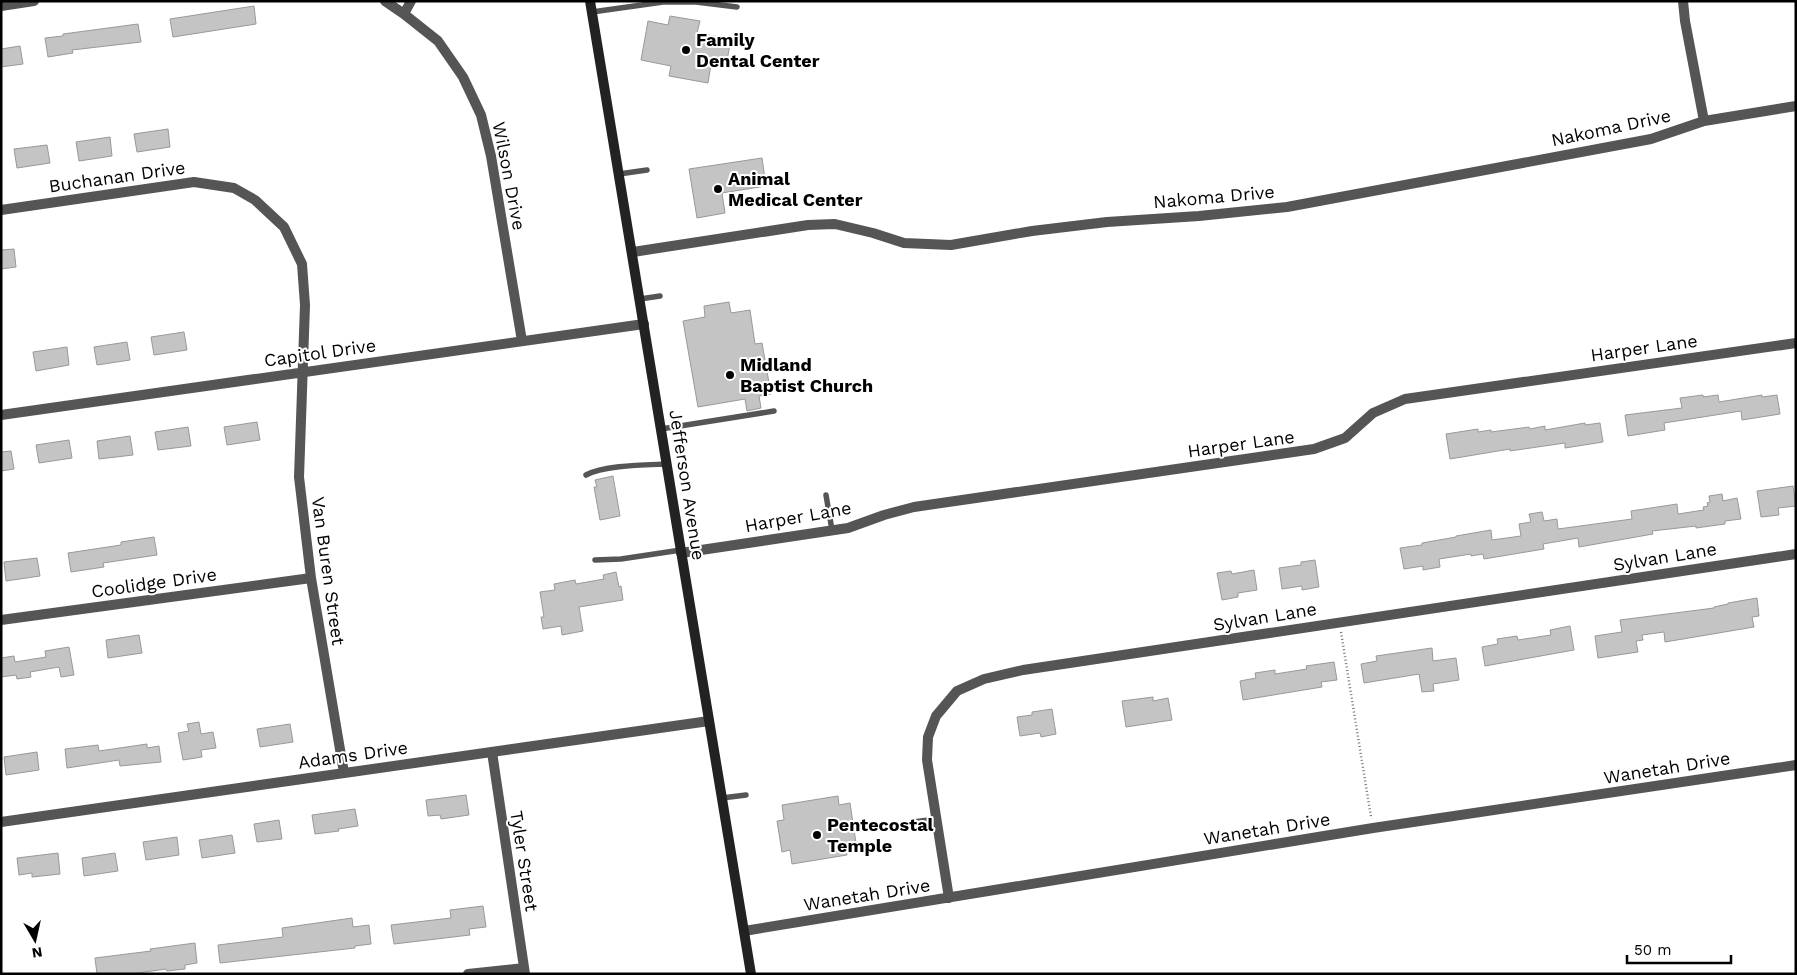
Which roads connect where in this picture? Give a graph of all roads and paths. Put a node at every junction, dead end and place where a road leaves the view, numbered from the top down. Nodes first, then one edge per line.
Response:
1 (34, 1) edge
2 (385, 1) edge
3 (412, 1) edge
4 (590, 1) edge
5 (1683, 1) edge
6 (1, 6) edge
7 (737, 8) dead end
8 (592, 12) junction
9 (404, 14) junction
10 (1796, 106) edge
11 (1704, 121) junction
12 (647, 170) dead end
13 (619, 174) junction
14 (1, 210) edge
15 (632, 252) junction
16 (660, 296) dead end
17 (640, 299) junction
18 (644, 324) junction
19 (522, 341) junction
20 (1796, 343) edge
21 (303, 372) junction
22 (771, 413) dead end
23 (1, 415) edge
24 (661, 429) junction
25 (667, 464) junction
26 (586, 475) dead end
27 (826, 495) dead end
28 (832, 530) junction
29 (681, 551) junction
30 (1796, 554) edge
31 (595, 560) dead end
32 (311, 578) junction
33 (1, 620) edge
34 (1339, 623) junction
35 (709, 721) junction
36 (492, 752) junction
37 (1796, 765) edge
38 (344, 773) junction
39 (746, 795) dead end
40 (722, 798) junction
41 (937, 819) junction
42 (1, 822) edge
43 (914, 822) dead end
44 (1373, 828) junction
45 (950, 898) junction
46 (744, 931) junction
47 (524, 971) edge
48 (468, 974) edge
49 (751, 974) edge

1 - 6 street
2 - 9 street, Wilson Drive
3 - 9 street
4 - 8 street, Jefferson Avenue
5 - 11 street
7 - 8 lane
8 - 13 street, Jefferson Avenue
9 - 19 street, Wilson Drive
10 - 11 street, Nakoma Drive
11 - 15 street, Nakoma Drive
12 - 13 lane
13 - 15 street, Jefferson Avenue
14 - 21 street, Buchanan Drive
15 - 17 street, Jefferson Avenue
16 - 17 lane
17 - 18 street, Jefferson Avenue
18 - 19 street, Capitol Drive
18 - 24 street, Jefferson Avenue
19 - 21 street, Capitol Drive
20 - 28 street, Harper Lane
21 - 23 street, Capitol Drive
21 - 32 street, Van Buren Street
22 - 24 lane
24 - 25 street, Jefferson Avenue
25 - 26 lane
25 - 29 street, Jefferson Avenue
27 - 28 lane
28 - 29 street, Harper Lane
29 - 31 lane
29 - 35 street, Jefferson Avenue
30 - 34 street, Sylvan Lane
32 - 33 street, Coolidge Drive
32 - 38 street, Van Buren Street
34 - 41 street, Sylvan Lane
34 - 44 path
35 - 36 street, Adams Drive
35 - 40 street, Jefferson Avenue
36 - 38 street, Adams Drive
36 - 47 street, Tyler Street
37 - 44 street, Wanetah Drive
38 - 42 street, Adams Drive
39 - 40 lane
40 - 46 street, Jefferson Avenue
41 - 43 lane
41 - 45 street, Sylvan Lane
44 - 45 street, Wanetah Drive
45 - 46 street, Wanetah Drive
46 - 49 street, Jefferson Avenue
47 - 48 street

